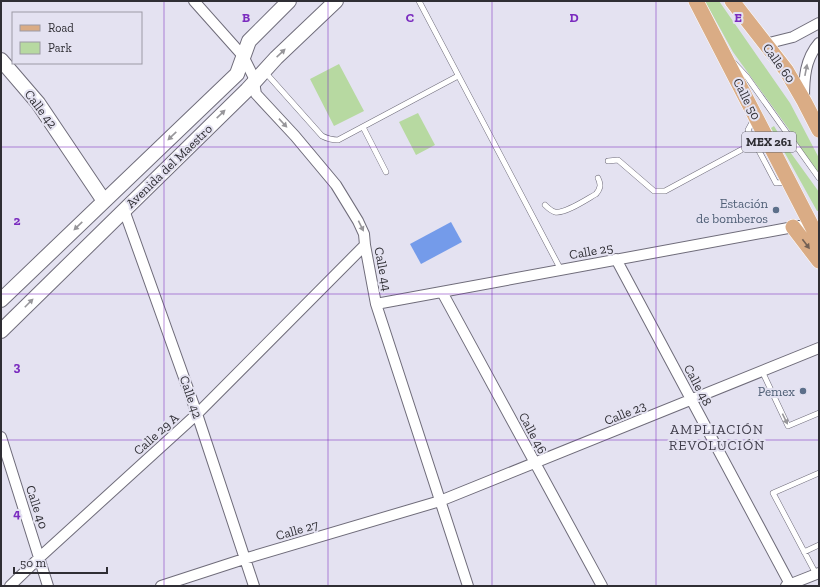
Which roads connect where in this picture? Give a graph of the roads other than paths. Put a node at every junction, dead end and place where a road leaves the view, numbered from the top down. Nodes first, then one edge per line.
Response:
1 (194, 1) edge
2 (290, 1) edge
3 (336, 1) edge
4 (419, 1) edge
5 (696, 1) edge
6 (732, 1) edge
7 (739, 1) edge
8 (746, 19) junction
9 (819, 23) edge
10 (819, 43) edge
11 (718, 44) junction
12 (765, 44) junction
13 (244, 56) junction
14 (1, 60) edge
15 (264, 71) junction
16 (458, 76) junction
17 (254, 82) junction
18 (804, 101) junction
19 (363, 127) junction
20 (819, 130) edge
21 (761, 139) junction
22 (608, 161) dead end
23 (386, 172) dead end
24 (598, 178) dead end
25 (819, 178) edge
26 (104, 201) junction
27 (545, 205) dead end
28 (124, 210) junction
29 (811, 223) junction
30 (793, 227) junction
31 (819, 240) edge
32 (365, 245) junction
33 (616, 260) junction
34 (819, 261) edge
35 (561, 270) junction
36 (442, 292) junction
37 (1, 300) edge
38 (376, 304) junction
39 (1, 331) edge
40 (819, 348) edge
41 (762, 371) junction
42 (691, 400) junction
43 (819, 413) edge
44 (197, 414) junction
45 (1, 437) edge
46 (535, 463) junction
47 (819, 473) edge
48 (440, 501) junction
49 (819, 545) edge
50 (804, 552) junction
51 (40, 557) junction
52 (244, 559) junction
53 (818, 573) edge
54 (789, 585) edge
55 (10, 586) edge
56 (48, 586) edge
57 (161, 586) edge
58 (254, 586) edge
59 (468, 586) edge
60 (602, 586) edge

1 - 13 street, Calle 44
2 - 13 street, Avenida del Maestro
15 -> 3 street, Avenida del Maestro
4 - 16 lane
5 - 11 main road, Calle 50 / MEX 261
6 - 8 main road, Calle 60
7 - 8 main road
8 - 12 main road, Calle 60
9 - 12 street
18 -> 10 street
11 - 21 main road, Calle 50 / MEX 261
11 - 25 lane
12 - 18 main road, Calle 60
13 - 17 street, Calle 44
13 -> 26 street, Avenida del Maestro
14 - 26 street, Calle 42
15 - 17 street, Avenida del Maestro
15 - 19 lane
16 - 19 lane
16 - 35 lane
28 -> 17 street, Avenida del Maestro
17 -> 32 street, Calle 44
18 - 20 main road, Calle 60
19 - 23 lane
21 - 22 lane
21 - 29 main road, Calle 50 / MEX 261
24 - 27 lane
26 -> 37 street, Avenida del Maestro
39 -> 28 street, Avenida del Maestro
28 - 44 street, Calle 42
29 - 30 street, Calle 25
29 - 31 main road, Calle 50 / MEX 261
30 - 33 street, Calle 25
30 -> 34 main road
32 - 38 street, Calle 44
32 - 44 street, Calle 29 A
33 - 35 street, Calle 25
33 - 42 street, Calle 48
35 - 36 street, Calle 25
36 - 38 street, Calle 25
36 - 46 street, Calle 46
38 - 48 street, Calle 44
40 - 41 street, Calle 23
41 - 42 street, Calle 23
41 -> 43 lane
42 - 46 street, Calle 23
42 - 54 street, Calle 48
44 - 51 street, Calle 29 A
44 - 52 street, Calle 42
45 - 51 street, Calle 40
46 - 48 street, Calle 23
46 - 60 street, Calle 46
47 - 50 lane
48 - 52 street, Calle 27
48 - 59 street, Calle 44
49 - 50 lane
50 - 53 lane
51 - 55 street, Calle 29 A
51 - 56 street, Calle 40
52 - 57 street, Calle 27
52 - 58 street, Calle 42
53 - 54 street

